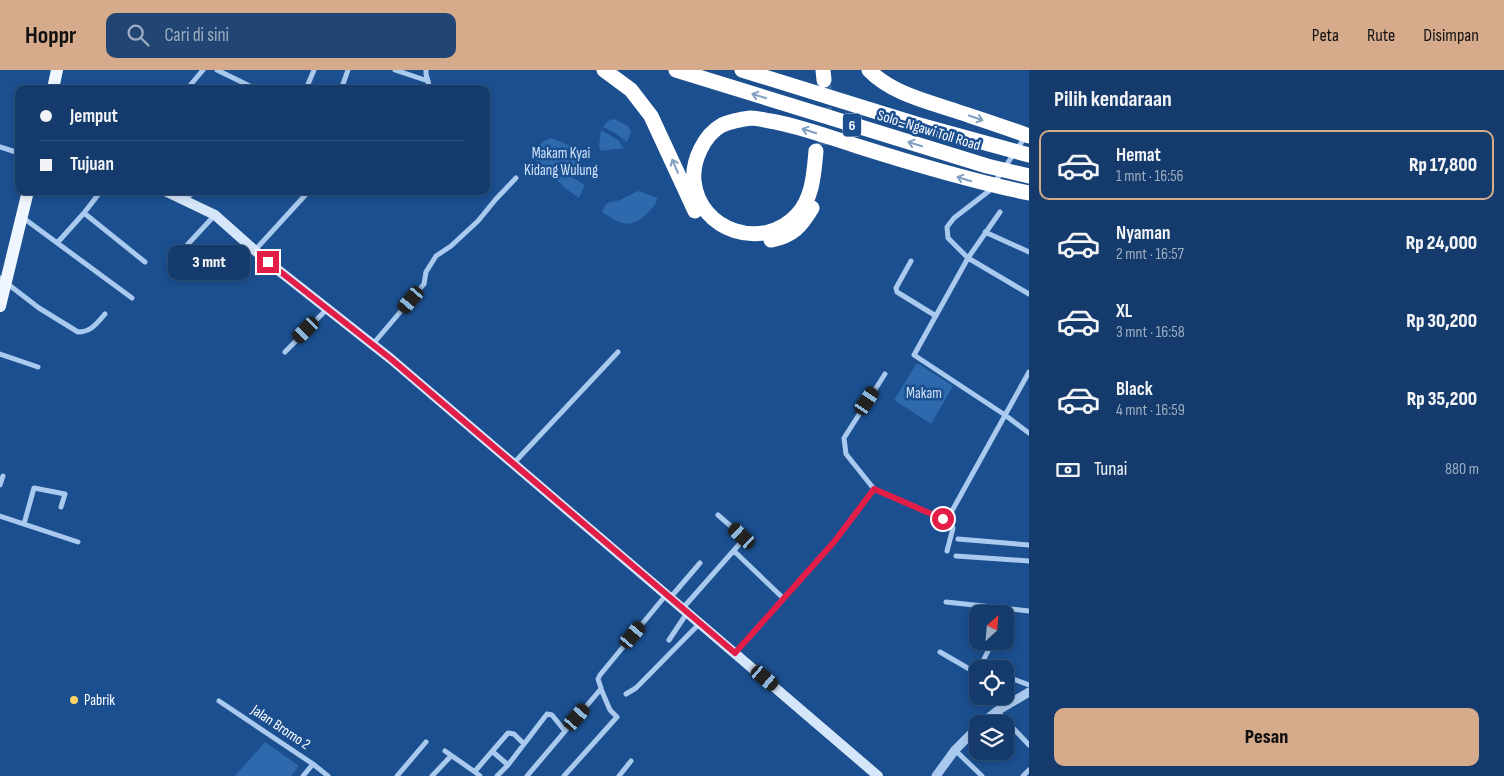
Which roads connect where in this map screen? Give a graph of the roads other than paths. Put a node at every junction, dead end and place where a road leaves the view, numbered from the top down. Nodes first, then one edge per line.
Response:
1 (57, 70) edge
2 (202, 70) edge
3 (217, 70) edge
4 (314, 70) edge
5 (348, 70) edge
6 (395, 70) edge
7 (426, 70) edge
8 (604, 70) edge
9 (676, 70) edge
10 (742, 70) edge
11 (869, 70) edge
12 (428, 81) junction
13 (54, 85) edge
14 (190, 85) edge
15 (248, 85) edge
16 (308, 85) edge
17 (344, 85) edge
18 (429, 85) edge
19 (1029, 130) edge
20 (1029, 136) edge
21 (0, 147) edge
22 (15, 152) edge
23 (1029, 155) edge
24 (1029, 176) edge
25 (516, 178) dead end
26 (1029, 193) edge
27 (27, 195) edge
28 (97, 195) edge
29 (174, 195) edge
30 (190, 195) edge
31 (305, 195) edge
32 (185, 200) junction
33 (1000, 212) dead end
34 (84, 213) junction
35 (215, 215) junction
36 (21, 217) junction
37 (985, 232) junction
38 (58, 242) junction
39 (188, 244) dead end
40 (255, 250) junction
41 (1029, 252) edge
42 (968, 258) junction
43 (911, 261) dead end
44 (145, 262) dead end
45 (3, 279) edge
46 (1029, 294) edge
47 (132, 298) dead end
48 (0, 306) edge
49 (328, 308) junction
50 (105, 314) dead end
51 (936, 316) junction
52 (372, 345) junction
53 (285, 352) dead end
54 (618, 352) dead end
55 (0, 354) edge
56 (38, 367) dead end
57 (1029, 372) edge
58 (886, 374) dead end
59 (1004, 415) junction
60 (1029, 433) edge
61 (513, 464) junction
62 (4, 476) dead end
63 (0, 485) edge
64 (874, 489) junction
65 (62, 507) dead end
66 (718, 515) dead end
67 (0, 516) edge
68 (948, 518) junction
69 (24, 524) junction
70 (958, 539) dead end
71 (78, 542) dead end
72 (1029, 545) edge
73 (947, 550) dead end
74 (734, 551) junction
75 (956, 556) dead end
76 (1029, 561) edge
77 (700, 563) dead end
78 (668, 596) junction
79 (783, 598) junction
80 (946, 602) dead end
81 (685, 610) junction
82 (1029, 611) edge
83 (700, 623) junction
84 (669, 640) dead end
85 (940, 652) dead end
86 (735, 653) junction
87 (969, 667) edge
88 (1014, 680) edge
89 (1029, 685) edge
90 (601, 689) junction
91 (1029, 692) edge
92 (626, 694) dead end
93 (219, 701) dead end
94 (997, 712) junction
95 (993, 715) edge
96 (565, 730) junction
97 (969, 736) edge
98 (426, 742) dead end
99 (524, 744) junction
100 (1029, 744) edge
101 (955, 750) junction
102 (445, 751) dead end
103 (493, 752) junction
104 (451, 756) junction
105 (631, 761) dead end
106 (313, 764) junction
107 (508, 765) junction
108 (1029, 770) edge
109 (478, 774) edge
110 (303, 776) edge
111 (328, 776) edge
112 (397, 776) edge
113 (432, 776) edge
114 (497, 776) edge
115 (527, 776) edge
116 (564, 776) edge
117 (619, 776) edge
118 (878, 776) edge
119 (936, 776) edge
120 (982, 776) edge
121 (1022, 776) edge

1 - 13 main road
2 - 14 street
3 - 15 street
4 - 16 street
5 - 17 street
6 - 12 street
7 - 12 street
26 -> 8 highway
24 -> 9 highway, Solo–Ngawi Toll Road / 6
10 - 23 highway, Solo–Ngawi Toll Road / 6
11 -> 20 highway
12 - 18 street
19 - 42 street
21 - 22 street
25 - 52 street
27 - 36 main road
28 - 34 street
29 - 32 main road
30 - 32 street
31 - 40 street
32 - 35 main road
33 - 37 street
34 - 38 street
34 - 44 street
35 - 39 street
35 - 40 main road
36 - 38 street
36 - 45 main road
37 - 41 street
37 - 42 street
38 - 47 street
40 - 49 main road
42 - 46 street
42 - 51 street
43 - 51 street
45 - 48 main road
45 - 50 street
49 - 52 main road
49 - 53 street
51 - 59 street
52 - 61 main road
54 - 61 street
55 - 56 street
57 - 59 street
58 - 64 street
59 - 60 street
59 - 68 street
61 - 78 main road
62 - 63 street
64 - 68 street
64 - 79 street
65 - 69 street
66 - 74 street
67 - 69 street
68 - 73 street
69 - 71 street
70 - 72 street
74 - 79 street
74 - 81 street
75 - 76 street
77 - 78 street
78 - 81 main road
78 - 90 street
79 - 86 street
80 - 82 street
81 - 83 main road
81 - 84 street
83 - 86 main road
83 - 92 street
85 - 87 street
86 - 118 main road
88 - 89 street
90 - 96 street
90 - 116 street
91 - 94 street
93 - 106 street, Jalan Bromo 2
94 - 95 street
94 - 100 street
96 - 99 street
96 - 115 street
97 - 101 street
98 - 112 street
99 - 103 street
99 - 107 street
101 - 119 street
101 - 120 street
102 - 104 street
103 - 107 street
103 - 109 street
104 - 109 street
104 - 113 street
105 - 117 street
106 - 110 street
106 - 111 street, Jalan Bromo 2
107 - 114 street
108 - 121 street

